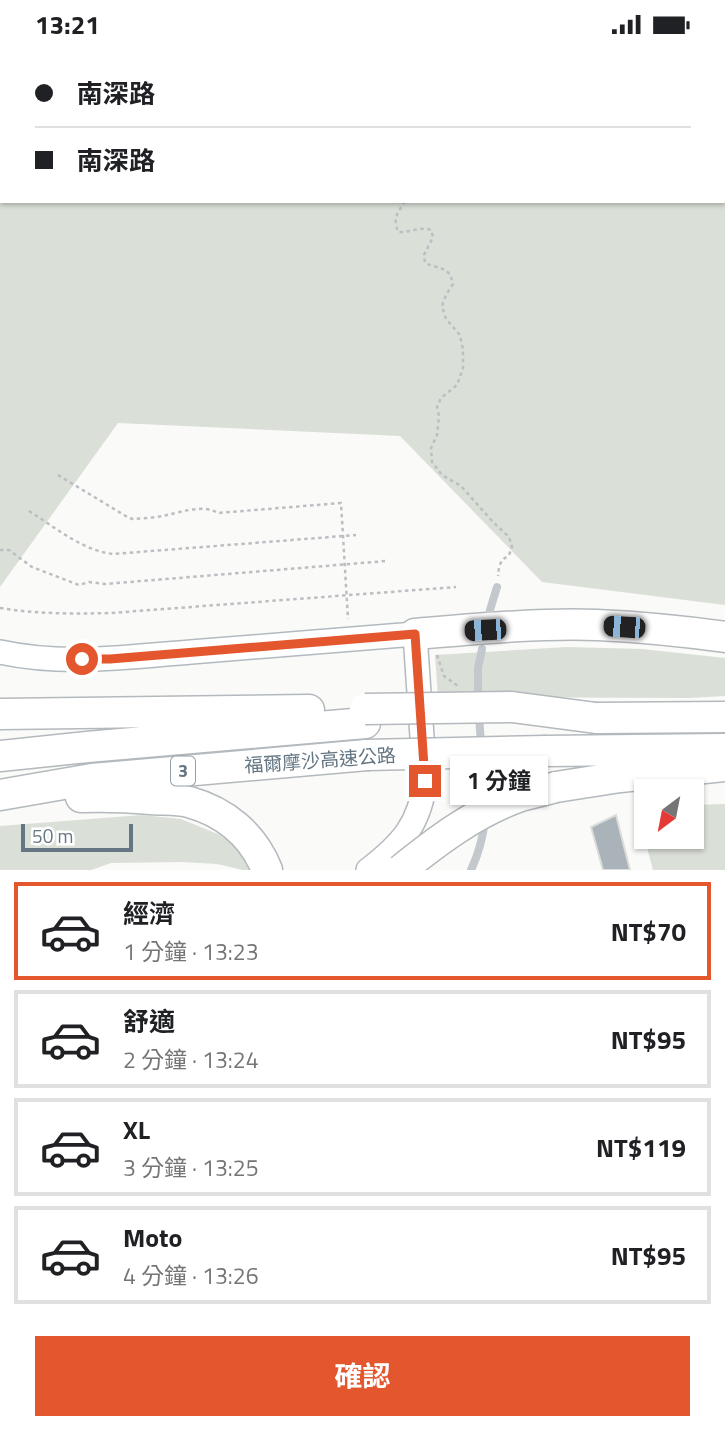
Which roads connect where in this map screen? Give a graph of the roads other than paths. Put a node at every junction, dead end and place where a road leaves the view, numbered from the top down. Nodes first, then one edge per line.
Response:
1 (496, 587) road end
2 (490, 610) dead end
3 (415, 634) junction
4 (725, 637) edge
5 (482, 649) dead end
6 (0, 652) edge
7 (0, 714) edge
8 (365, 716) junction
9 (725, 716) edge
10 (725, 749) edge
11 (0, 756) edge
12 (725, 766) edge
13 (0, 796) edge
14 (385, 865) edge
15 (267, 870) edge
16 (346, 870) edge
17 (471, 870) edge

1 - 2 lane
3 - 4 highway
3 - 6 main road
3 - 14 main road
5 - 17 lane
7 - 8 highway
8 - 9 highway, bridge
8 - 11 highway, 福爾摩沙高速公路 / 3
10 - 13 highway, 福爾摩沙高速公路 / 3, bridge
12 - 14 highway, bridge
13 - 15 highway
14 - 16 main road

